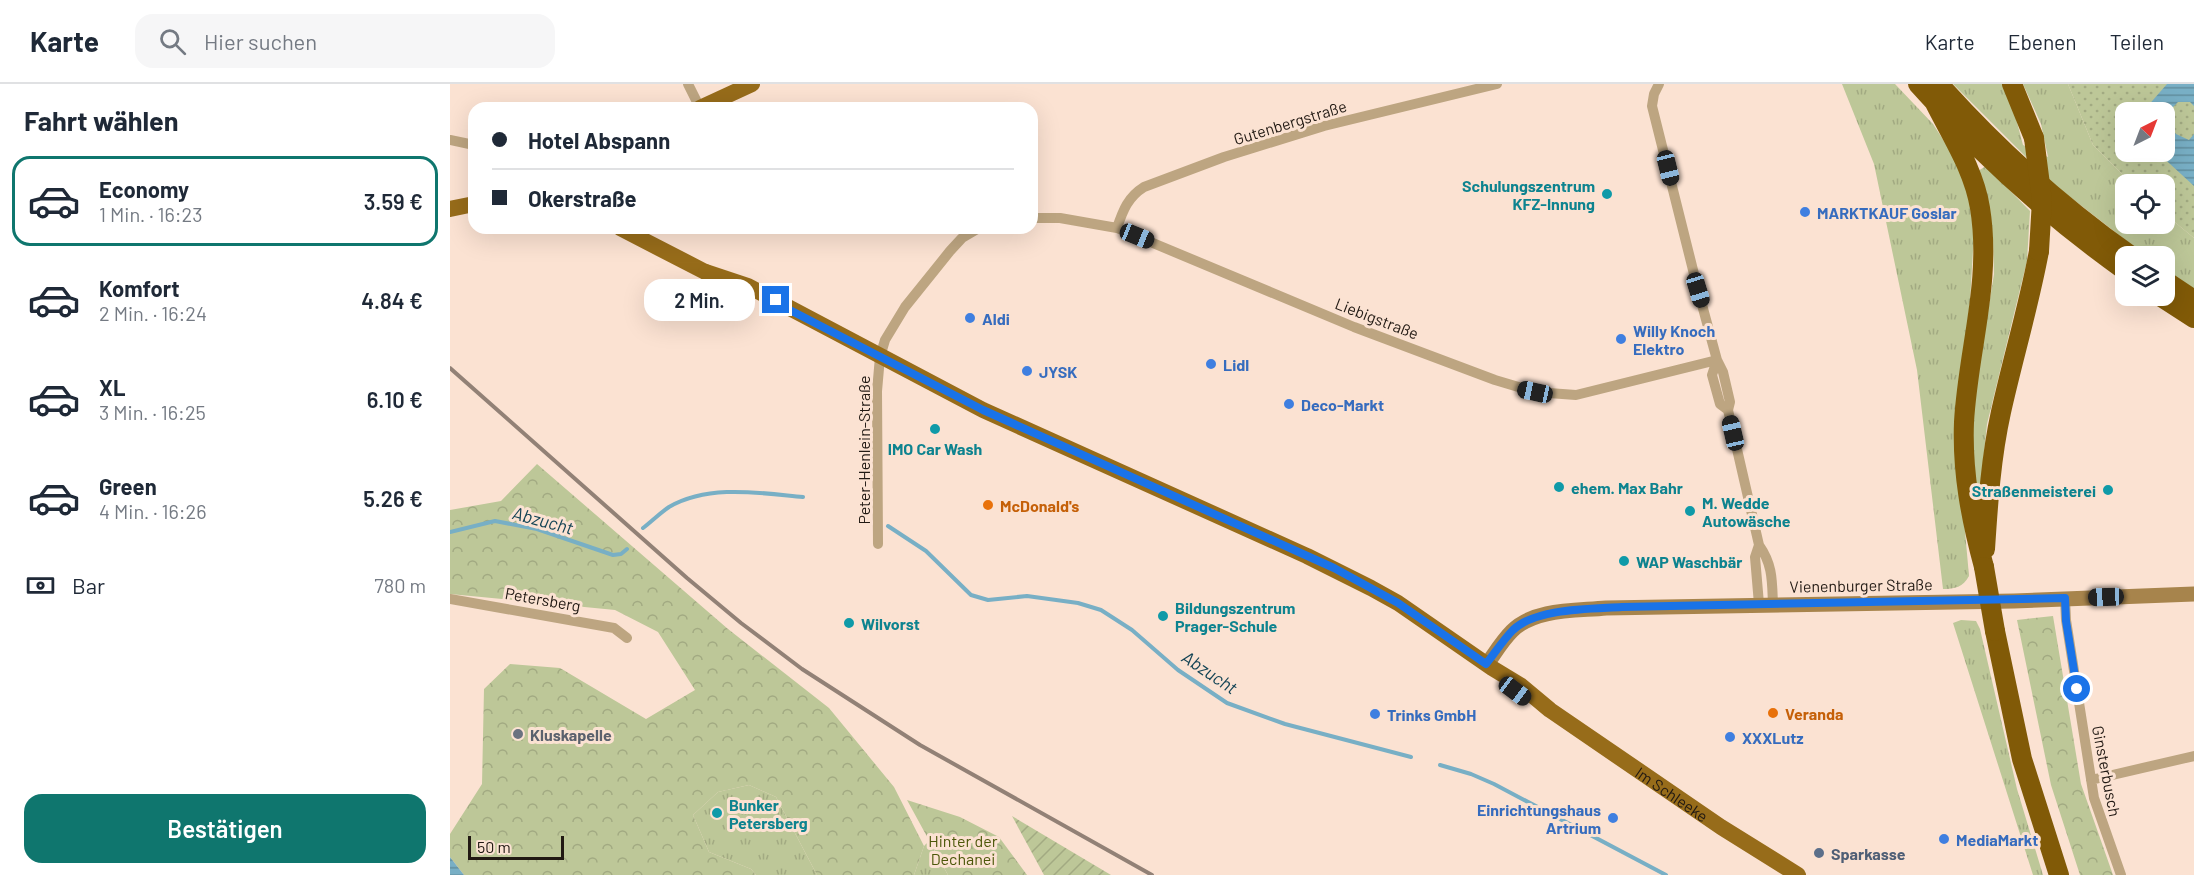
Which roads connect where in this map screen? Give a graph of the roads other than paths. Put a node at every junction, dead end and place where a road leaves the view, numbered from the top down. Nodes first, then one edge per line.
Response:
1 (688, 84) edge
2 (752, 84) edge
3 (764, 84) edge
4 (1497, 84) edge
5 (1659, 84) edge
6 (1918, 84) edge
7 (2012, 84) edge
8 (1937, 94) edge
9 (697, 102) edge
10 (713, 102) edge
11 (726, 102) edge
12 (450, 140) edge
13 (468, 144) edge
14 (468, 205) edge
15 (450, 209) edge
16 (468, 217) edge
17 (1038, 218) edge
18 (450, 220) edge
19 (1117, 228) junction
20 (632, 234) edge
21 (969, 234) edge
22 (2118, 246) edge
23 (2115, 264) edge
24 (2175, 287) edge
25 (2194, 300) edge
26 (2175, 306) edge
27 (2194, 318) edge
28 (880, 357) junction
29 (1717, 360) junction
30 (878, 544) dead end
31 (1759, 545) junction
32 (1984, 567) junction
33 (2194, 594) edge
34 (2065, 598) junction
35 (450, 599) edge
36 (1766, 605) junction
37 (627, 638) dead end
38 (1489, 666) junction
39 (2194, 756) edge
40 (2091, 780) junction
41 (1798, 875) edge
42 (2059, 875) edge
43 (2121, 875) edge

1 - 9 street
2 - 10 main road
3 - 11 main road
4 - 19 street, Gutenbergstraße
5 - 29 street
6 - 8 highway
7 - 32 highway, bridge
8 - 22 highway
8 - 23 highway
8 - 32 highway
12 - 13 street
14 - 15 main road
16 - 18 main road
17 - 19 street, Liebigstraße
19 - 29 street, Liebigstraße
20 - 28 main road, Im Schleeke
21 - 28 street
24 - 25 highway
26 - 27 highway
28 - 30 street, Peter-Henlein-Straße
28 - 38 main road, Im Schleeke
29 - 31 street
31 - 36 street
31 - 36 street
32 - 42 highway, bridge
33 - 34 street, Vienenburger Straße
34 - 36 street, Vienenburger Straße
34 - 40 street, Ginsterbusch
35 - 37 street, Petersberg
36 - 38 street, Vienenburger Straße
38 - 41 main road, Im Schleeke
39 - 40 street
40 - 43 street, Ginsterbusch

